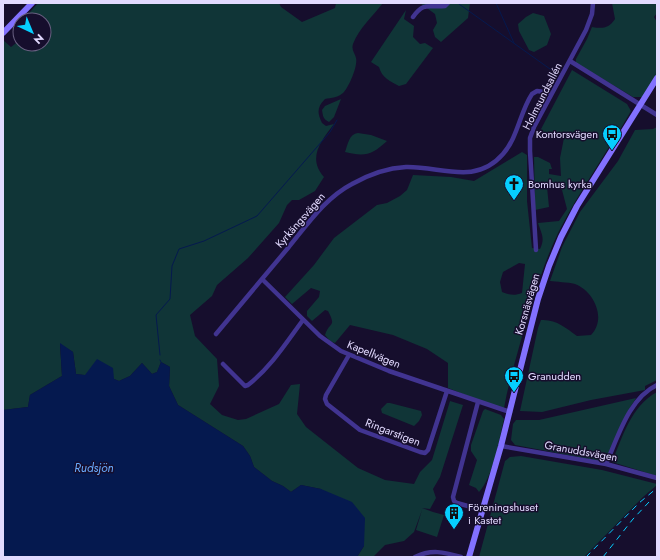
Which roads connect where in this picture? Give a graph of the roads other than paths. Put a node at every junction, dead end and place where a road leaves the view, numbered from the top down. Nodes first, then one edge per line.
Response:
1 (32, 3) edge
2 (448, 3) edge
3 (593, 3) edge
4 (413, 17) dead end
5 (3, 33) edge
6 (570, 61) junction
7 (657, 78) edge
8 (551, 93) junction
9 (640, 104) junction
10 (657, 115) edge
11 (536, 250) dead end
12 (262, 279) junction
13 (303, 320) junction
14 (216, 334) dead end
15 (349, 355) junction
16 (224, 364) dead end
17 (657, 385) edge
18 (447, 391) junction
19 (478, 402) junction
20 (510, 412) junction
21 (501, 446) junction
22 (606, 464) junction
23 (657, 478) edge
24 (482, 510) junction
25 (415, 557) edge
26 (461, 557) edge
27 (469, 557) edge

1 - 5 street
2 - 4 street
3 - 6 street, Holmsundsallén
6 - 8 street, Holmsundsallén
6 - 9 street
7 - 9 street, Korsnäsvägen
8 - 11 street, Holmsundsallén
8 - 12 street, Kyrkängsvägen
9 - 10 street
9 - 20 street, Korsnäsvägen
12 - 13 street, Kapellvägen
12 - 14 street, Kyrkängsvägen
13 - 15 street, Kapellvägen
13 - 16 street
15 - 18 street, Kapellvägen
15 - 18 street, Ringarstigen
17 - 22 street
18 - 19 street, Kapellvägen
19 - 20 street, Kapellvägen
19 - 24 street
20 - 21 street, Korsnäsvägen
21 - 22 street, Granuddsvägen
21 - 24 street, Korsnäsvägen
22 - 23 street, Granuddsvägen
24 - 27 street, Korsnäsvägen
25 - 26 street

